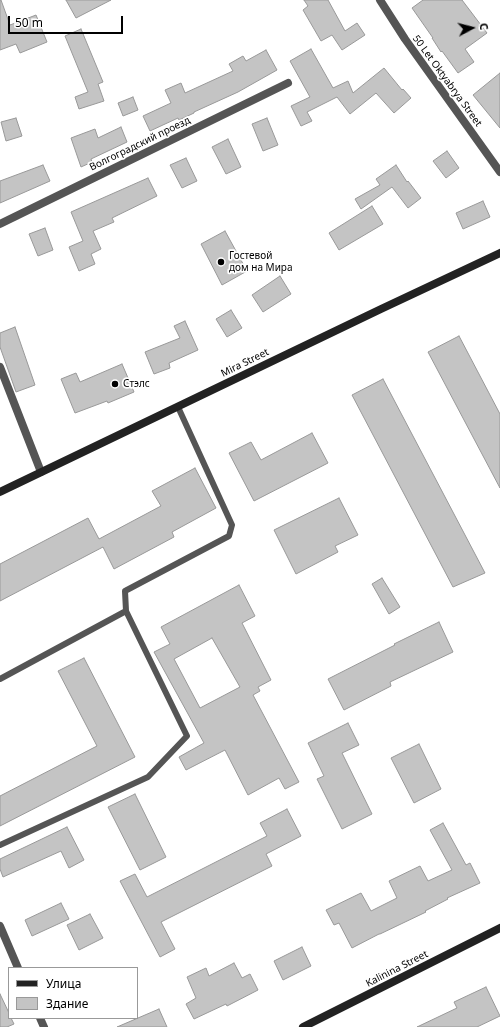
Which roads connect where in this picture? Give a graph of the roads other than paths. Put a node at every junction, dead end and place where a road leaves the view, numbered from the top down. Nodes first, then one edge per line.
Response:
1 (380, 0) edge
2 (288, 83) dead end
3 (500, 172) edge
4 (0, 224) edge
5 (500, 253) edge
6 (0, 367) edge
7 (178, 407) junction
8 (41, 472) junction
9 (0, 492) edge
10 (126, 611) junction
11 (0, 678) edge
12 (0, 845) edge
13 (0, 926) edge
14 (500, 928) edge
15 (18, 967) edge
16 (303, 1027) edge

1 - 3 street, 50 Let Oktyabrya Street
2 - 4 street, Волгоградский проезд
5 - 7 street, Mira Street
6 - 8 street
7 - 8 street, Mira Street
7 - 10 lane
8 - 9 street, Mira Street
10 - 11 lane
10 - 12 lane
13 - 15 street
14 - 16 street, Kalinina Street

